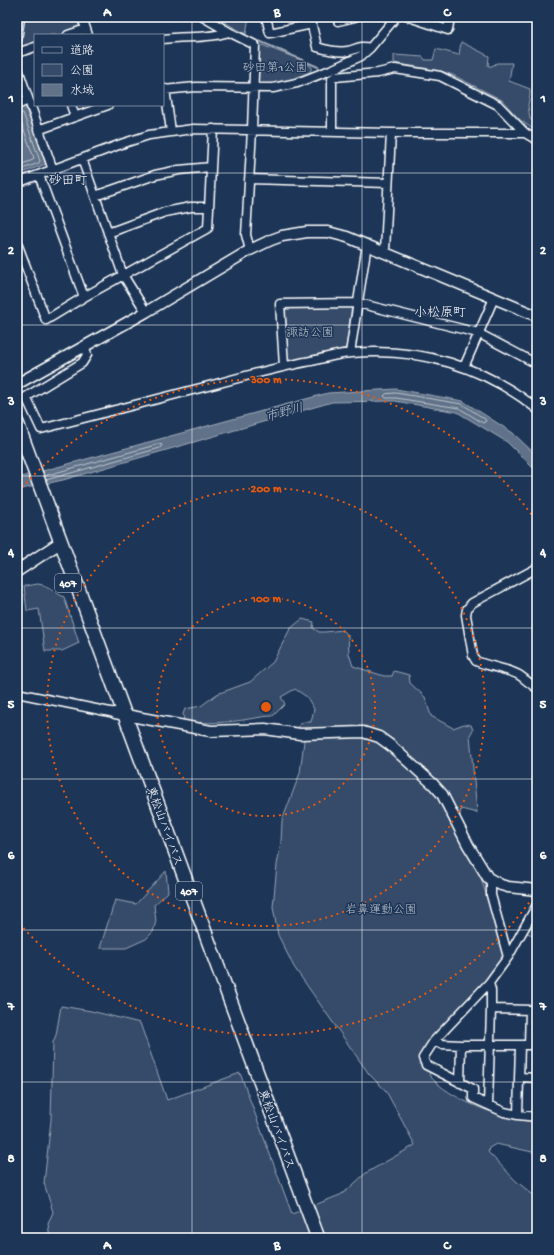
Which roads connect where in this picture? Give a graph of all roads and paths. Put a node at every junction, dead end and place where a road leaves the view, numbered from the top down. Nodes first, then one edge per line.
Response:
1 (20, 17) edge
2 (82, 17) edge
3 (203, 17) edge
4 (266, 17) edge
5 (337, 17) edge
6 (355, 17) edge
7 (396, 17) edge
8 (409, 17) edge
9 (450, 17) edge
10 (311, 21) edge
11 (87, 32) edge
12 (229, 32) junction
13 (74, 34) edge
14 (164, 39) edge
15 (17, 40) edge
16 (34, 47) edge
17 (370, 48) junction
18 (17, 53) edge
19 (17, 66) edge
20 (254, 88) junction
21 (164, 89) edge
22 (28, 100) junction
23 (17, 104) edge
24 (71, 106) edge
25 (105, 106) edge
26 (75, 117) junction
27 (213, 129) junction
28 (38, 130) junction
29 (252, 130) junction
30 (171, 131) junction
31 (332, 131) junction
32 (391, 133) junction
33 (525, 133) junction
34 (537, 140) edge
35 (82, 159) junction
36 (211, 167) junction
37 (53, 170) junction
38 (39, 175) junction
39 (249, 179) junction
40 (17, 182) edge
41 (388, 183) junction
42 (95, 196) junction
43 (208, 207) junction
44 (108, 233) junction
45 (17, 243) edge
46 (367, 244) junction
47 (250, 250) junction
48 (385, 252) junction
49 (123, 275) junction
50 (84, 297) junction
51 (494, 298) junction
52 (358, 303) junction
53 (146, 312) junction
54 (537, 316) edge
55 (478, 333) junction
56 (85, 347) junction
57 (350, 353) junction
58 (537, 364) edge
59 (284, 366) junction
60 (464, 367) junction
61 (17, 384) edge
62 (537, 408) edge
63 (17, 423) edge
64 (17, 444) edge
65 (25, 455) junction
66 (58, 545) junction
67 (537, 568) edge
68 (17, 571) edge
69 (537, 688) edge
70 (17, 692) edge
71 (120, 714) junction
72 (491, 880) junction
73 (537, 890) edge
74 (537, 905) edge
75 (508, 958) junction
76 (489, 983) junction
77 (491, 1009) junction
78 (434, 1041) junction
79 (461, 1045) junction
80 (490, 1045) junction
81 (520, 1045) junction
82 (533, 1045) edge
83 (519, 1077) junction
84 (537, 1078) edge
85 (460, 1083) junction
86 (488, 1105) junction
87 (518, 1115) junction
88 (537, 1117) edge
89 (308, 1238) edge
90 (318, 1238) edge

1 - 15 street
2 - 11 street
3 - 12 street
4 - 10 street
5 - 6 street
7 - 17 street
8 - 9 street
10 - 17 street
11 - 13 street
12 - 14 street
12 - 20 street
16 - 18 street
17 - 20 street
19 - 22 street
20 - 21 street
20 - 29 street
21 - 30 street
22 - 23 street
22 - 28 street
24 - 26 street
25 - 26 street
26 - 28 street
27 - 29 street
27 - 30 street
27 - 36 street
28 - 37 street
29 - 31 street
29 - 39 street
30 - 35 street
31 - 32 street
31 - 33 street
32 - 33 street
32 - 41 street
33 - 34 street
35 - 37 street
35 - 42 street
36 - 42 street
36 - 43 street
37 - 38 street
38 - 40 street
38 - 50 street
39 - 41 street
39 - 47 street
41 - 48 street
42 - 44 street
43 - 44 street
43 - 49 street
44 - 49 street
45 - 50 street
46 - 47 street
46 - 48 street
46 - 52 street
47 - 53 street
48 - 51 street
49 - 50 street
49 - 53 street
51 - 54 street
51 - 55 street
52 - 55 street
52 - 57 street
52 - 59 street
53 - 56 street
55 - 58 street
55 - 60 street
56 - 59 street
56 - 61 street
57 - 59 street
57 - 60 street
60 - 62 street
63 - 65 highway, 407
64 - 65 highway, 407
65 - 66 highway, 東松山バイパス / 407
66 - 68 main road
66 - 71 highway, 東松山バイパス / 407
67 - 69 street
70 - 71 street
71 - 72 street
71 - 89 highway, 東松山バイパス / 407
71 - 90 highway, 東松山バイパス / 407
72 - 73 street
72 - 75 street
74 - 75 street
75 - 76 street
76 - 77 street
76 - 78 street
77 - 80 street
77 - 82 street
78 - 79 street
78 - 85 street
79 - 80 street
79 - 85 street
80 - 81 street
80 - 86 street
81 - 82 street
81 - 83 street
83 - 84 street
83 - 87 street
85 - 86 street
86 - 87 street
87 - 88 street

